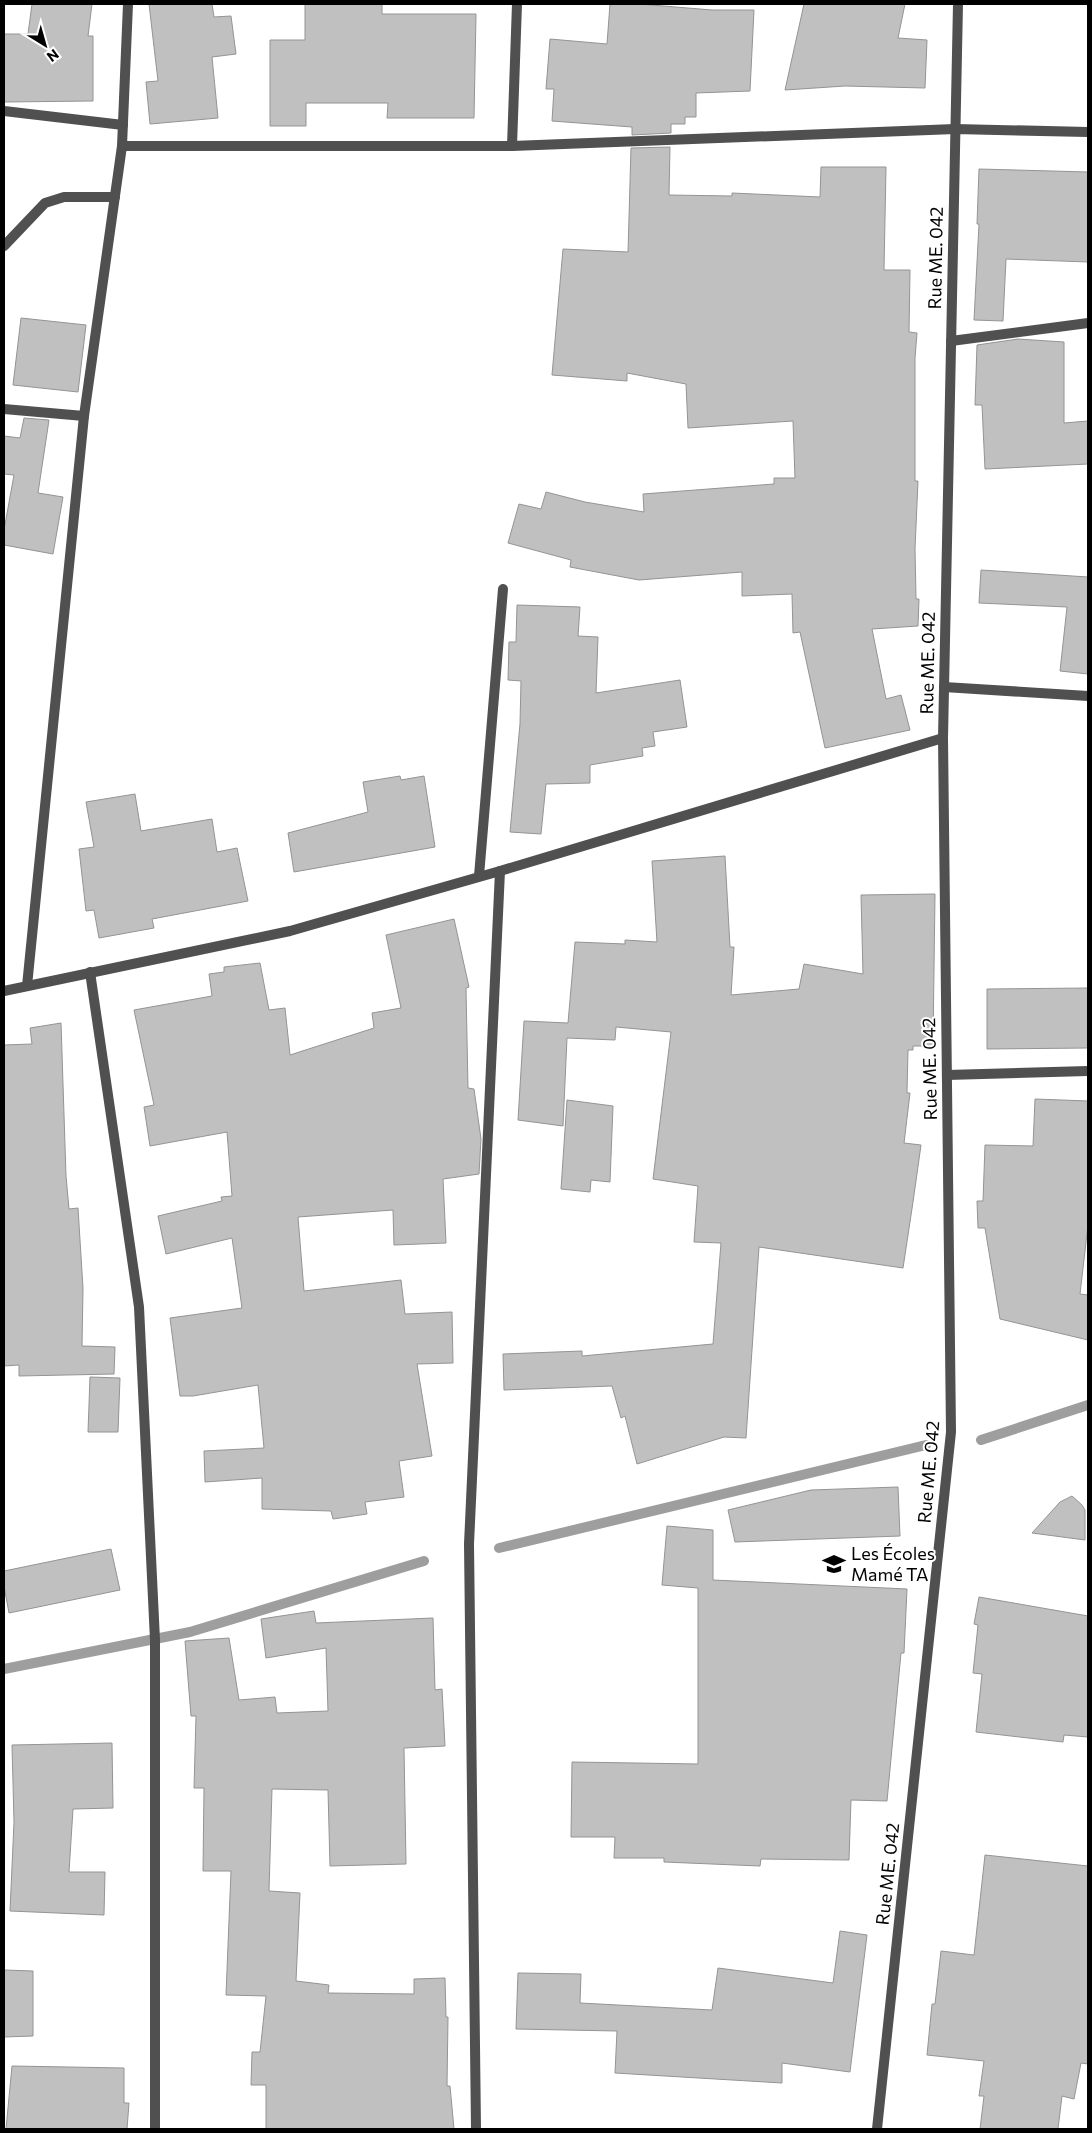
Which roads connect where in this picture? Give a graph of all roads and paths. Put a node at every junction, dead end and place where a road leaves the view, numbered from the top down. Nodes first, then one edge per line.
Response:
1 (128, 4) edge
2 (517, 4) edge
3 (958, 4) edge
4 (4, 111) edge
5 (123, 125) junction
6 (955, 129) junction
7 (1088, 132) edge
8 (122, 146) junction
9 (512, 146) junction
10 (115, 197) junction
11 (4, 246) edge
12 (1088, 323) edge
13 (951, 341) junction
14 (4, 409) edge
15 (84, 416) junction
16 (503, 589) dead end
17 (944, 688) junction
18 (1088, 696) edge
19 (943, 738) junction
20 (500, 871) junction
21 (479, 876) junction
22 (90, 972) junction
23 (28, 986) junction
24 (4, 991) edge
25 (1088, 1071) edge
26 (947, 1075) junction
27 (155, 2129) edge
28 (476, 2129) edge
29 (877, 2129) edge

1 - 5 street
2 - 9 street
3 - 6 street, Rue ME. 042
4 - 5 street
5 - 8 street
6 - 7 street
6 - 9 street
6 - 13 street, Rue ME. 042
8 - 9 street
8 - 10 street
10 - 11 street
10 - 15 street
12 - 13 street
13 - 17 street, Rue ME. 042
14 - 15 street
15 - 23 street
16 - 21 street
17 - 18 street
17 - 19 street, Rue ME. 042
19 - 20 street
19 - 26 street, Rue ME. 042
20 - 21 street
20 - 28 street
21 - 22 street
22 - 23 street
22 - 27 street
23 - 24 street
25 - 26 street
26 - 29 street, Rue ME. 042

